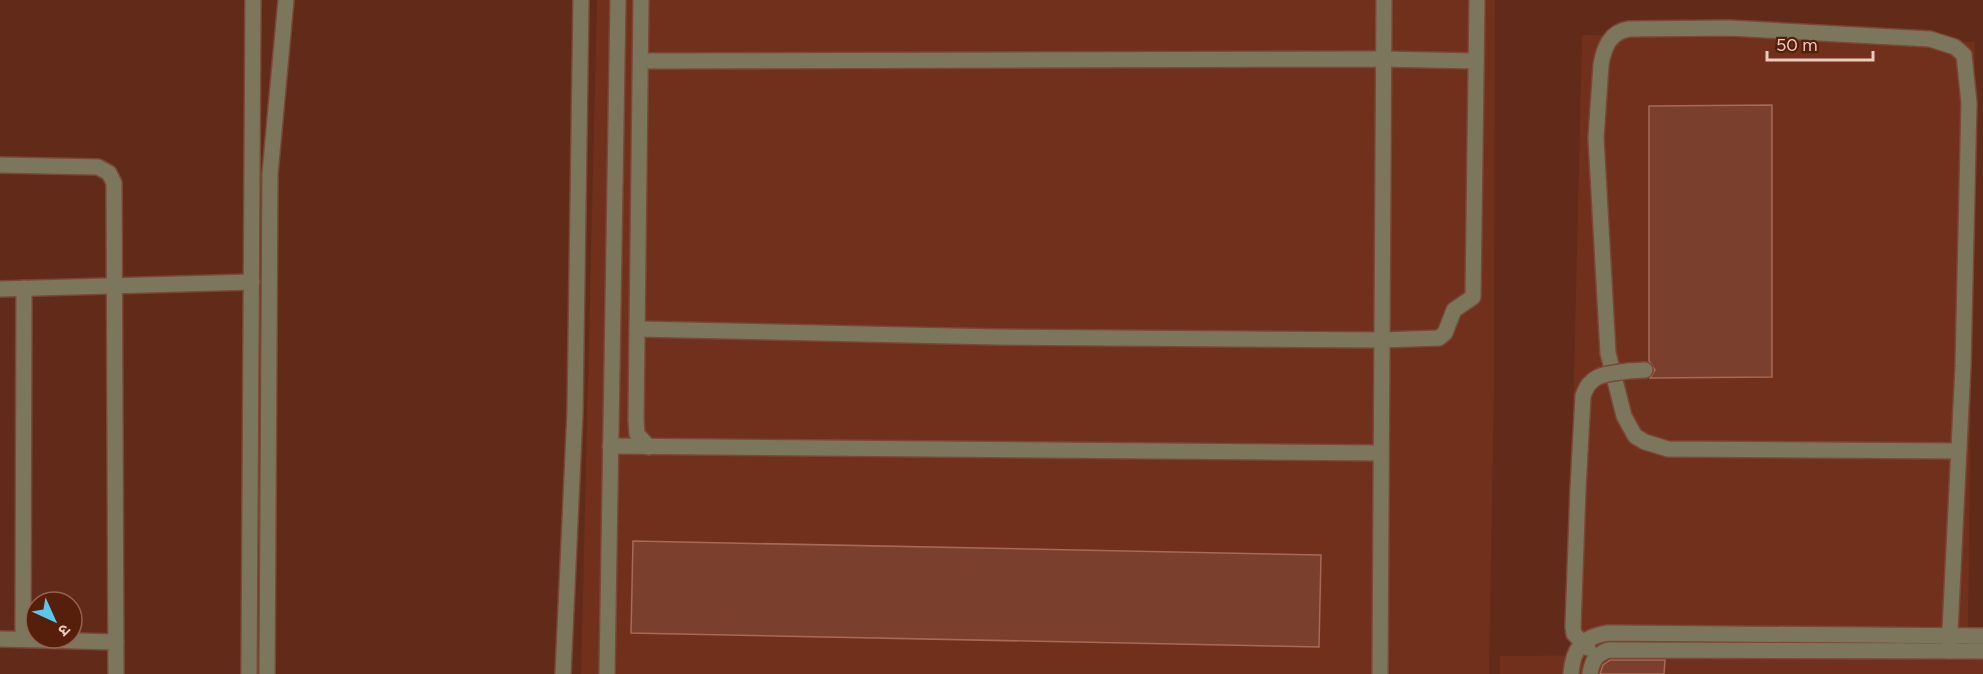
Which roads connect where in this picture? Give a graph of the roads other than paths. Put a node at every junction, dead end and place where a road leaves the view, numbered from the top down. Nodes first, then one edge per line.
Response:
1 (253, 0) edge
2 (286, 0) edge
3 (581, 0) edge
4 (618, 0) edge
5 (641, 0) edge
6 (1384, 0) edge
7 (1477, 0) edge
8 (1382, 59) junction
9 (641, 61) junction
10 (1476, 61) junction
11 (0, 165) edge
12 (252, 282) junction
13 (114, 285) junction
14 (24, 288) junction
15 (0, 289) edge
16 (637, 329) junction
17 (1381, 340) junction
18 (1645, 370) dead end
19 (610, 446) junction
20 (649, 447) junction
21 (1958, 451) junction
22 (1380, 453) junction
23 (1702, 633) junction
24 (1857, 633) junction
25 (1949, 635) junction
26 (1983, 636) edge
27 (0, 639) edge
28 (22, 639) junction
29 (116, 642) junction
30 (1582, 642) junction
31 (1702, 650) junction
32 (1949, 651) junction
33 (1983, 651) edge
34 (1856, 652) junction
35 (1597, 655) junction
36 (116, 674) edge
37 (249, 674) edge
38 (267, 674) edge
39 (563, 674) edge
40 (607, 674) edge
41 (1380, 674) edge
42 (1571, 674) edge
43 (1590, 674) edge

1 - 12 street
2 - 38 street
3 - 39 street
4 - 19 street
5 - 9 street
6 - 8 street
7 - 10 street
8 - 9 street
8 - 10 street
8 - 17 street
9 - 16 street
10 - 17 street
11 - 13 street
12 - 13 street
12 - 37 street
13 - 14 street
13 - 29 street
14 - 15 street
14 - 28 street
16 - 17 street
16 - 20 street
17 - 22 street
18 - 30 street, bridge
19 - 20 street
19 - 40 street
20 - 22 street
21 - 21 street
21 - 25 street
22 - 41 street
23 - 24 street
23 - 30 street
23 - 31 street
24 - 25 street
24 - 34 street
25 - 26 street
25 - 32 street
27 - 28 street
28 - 29 street
29 - 36 street
30 - 35 street
30 - 42 street
31 - 34 street
31 - 35 street
32 - 33 street
32 - 34 street
35 - 43 street

